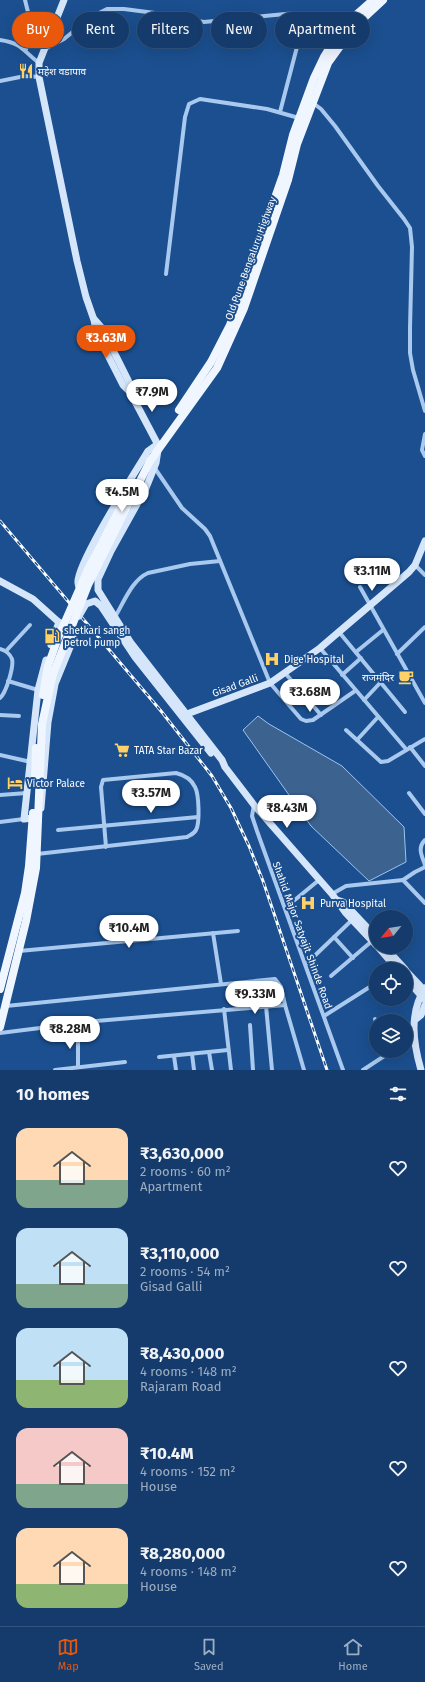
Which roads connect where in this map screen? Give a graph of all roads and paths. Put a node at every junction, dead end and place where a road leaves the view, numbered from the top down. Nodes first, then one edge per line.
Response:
1 (25, 0) edge
2 (373, 0) edge
3 (383, 0) edge
4 (62, 1) edge
5 (0, 40) edge
6 (26, 49) junction
7 (43, 52) junction
8 (39, 63) junction
9 (39, 77) junction
10 (0, 81) edge
11 (312, 103) junction
12 (280, 112) junction
13 (299, 118) junction
14 (166, 274) dead end
15 (425, 411) edge
16 (425, 434) edge
17 (157, 446) junction
18 (425, 456) edge
19 (150, 462) junction
20 (425, 541) edge
21 (220, 561) junction
22 (415, 564) junction
23 (425, 575) edge
24 (0, 581) edge
25 (360, 587) dead end
26 (370, 605) junction
27 (113, 614) junction
28 (59, 622) junction
29 (30, 625) dead end
30 (70, 627) junction
31 (425, 627) edge
32 (383, 630) junction
33 (339, 632) junction
34 (320, 648) junction
35 (0, 649) edge
36 (6, 651) junction
37 (356, 652) junction
38 (397, 654) junction
39 (361, 658) junction
40 (285, 673) junction
41 (342, 675) junction
42 (8, 681) junction
43 (270, 683) junction
44 (380, 683) junction
45 (38, 690) junction
46 (355, 691) junction
47 (0, 698) edge
48 (364, 700) junction
49 (425, 703) edge
50 (405, 712) dead end
51 (187, 714) junction
52 (0, 715) edge
53 (321, 715) junction
54 (19, 716) dead end
55 (378, 717) junction
56 (346, 730) dead end
57 (425, 738) edge
58 (357, 740) junction
59 (408, 748) junction
60 (0, 755) edge
61 (32, 762) junction
62 (425, 766) edge
63 (225, 767) junction
64 (409, 792) dead end
65 (28, 793) junction
66 (0, 795) edge
67 (254, 805) junction
68 (423, 808) edge
69 (425, 814) edge
70 (198, 817) junction
71 (32, 818) junction
72 (0, 822) edge
73 (104, 826) junction
74 (58, 830) dead end
75 (425, 840) edge
76 (106, 847) junction
77 (33, 854) junction
78 (424, 857) edge
79 (425, 866) edge
80 (319, 880) junction
81 (403, 880) junction
82 (335, 897) junction
83 (425, 903) edge
84 (285, 908) junction
85 (352, 920) junction
86 (238, 931) dead end
87 (213, 933) junction
88 (369, 934) edge
89 (369, 936) edge
90 (334, 937) junction
91 (369, 948) edge
92 (18, 951) junction
93 (385, 954) edge
94 (391, 954) edge
95 (353, 958) junction
96 (392, 962) edge
97 (398, 962) edge
98 (306, 964) junction
99 (331, 976) dead end
100 (413, 980) edge
101 (221, 984) junction
102 (413, 984) edge
103 (369, 987) edge
104 (0, 989) edge
105 (424, 993) edge
106 (285, 1005) junction
107 (425, 1005) edge
108 (6, 1006) junction
109 (266, 1006) junction
110 (224, 1009) junction
111 (324, 1016) junction
112 (416, 1019) junction
113 (250, 1025) dead end
114 (0, 1027) edge
115 (0, 1033) edge
116 (78, 1034) dead end
117 (414, 1036) joint
118 (228, 1050) junction
119 (209, 1052) junction
120 (192, 1054) junction
121 (159, 1056) dead end
122 (174, 1056) junction
123 (381, 1058) edge
124 (124, 1062) dead end
125 (78, 1067) junction
126 (85, 1068) edge
127 (55, 1070) edge
128 (176, 1070) edge
129 (194, 1070) edge
130 (212, 1070) edge
131 (231, 1070) edge
132 (253, 1070) edge
133 (272, 1070) edge
134 (304, 1070) edge
135 (343, 1070) edge
136 (363, 1070) edge
137 (421, 1070) edge

1 - 6 street
2 - 13 main road, Old Pune Bengaluru Highway
3 - 11 main road, Old Pune Bengaluru Highway
4 - 7 main road
5 - 6 street
6 - 8 street
7 - 8 main road
7 - 12 street
8 - 9 main road
9 - 10 street
9 - 17 main road
11 - 15 street
11 - 17 main road, Old Pune Bengaluru Highway
12 - 13 street
12 - 14 street
13 - 17 main road, Old Pune Bengaluru Highway
16 - 18 street
17 - 19 main road, Old Pune Bengaluru Highway
17 - 27 main road
19 - 21 street
19 - 27 main road
19 - 30 main road, Old Pune Bengaluru Highway, bridge
19 - 71 main road, Old Pune Bengaluru Highway, bridge
20 - 22 main road, Gisad Galli
21 - 27 street
21 - 43 street
22 - 23 street
22 - 26 main road, Gisad Galli
24 - 28 main road
25 - 26 street
26 - 32 street
26 - 33 main road, Gisad Galli
27 - 51 main road
28 - 45 main road
28 - 71 main road
29 - 36 street
30 - 63 main road, bridge
30 - 71 main road, Old Pune Bengaluru Highway, bridge
31 - 38 street
32 - 37 street
32 - 38 street
33 - 34 main road, Gisad Galli
33 - 37 street
34 - 40 main road, Gisad Galli
34 - 41 street
35 - 36 street
36 - 42 street
37 - 39 street
38 - 49 street
39 - 41 street
39 - 44 street
40 - 43 main road, Gisad Galli
40 - 53 street
41 - 46 street
42 - 45 street
42 - 47 street
43 - 51 main road, Gisad Galli
43 - 53 street
44 - 48 street
44 - 50 street
45 - 61 main road
46 - 48 street
46 - 53 street
48 - 55 street
51 - 63 main road
52 - 54 street
55 - 58 street
55 - 59 street
56 - 58 street
57 - 59 street
58 - 59 street
59 - 62 street
60 - 61 street
61 - 65 main road
63 - 67 main road
64 - 68 street
65 - 66 street
65 - 71 main road
67 - 80 main road
67 - 84 street, Shahid Major Satyajit Shinde Road
68 - 69 street
70 - 73 street
70 - 73 street
70 - 76 street
71 - 72 street
71 - 77 main road, Old Pune Bengaluru Highway
73 - 74 street
73 - 76 street
75 - 78 street
76 - 77 street
77 - 92 main road, Old Pune Bengaluru Highway
77 - 104 main road, Old Pune Bengaluru Highway
78 - 79 street
79 - 81 street
80 - 82 main road
80 - 84 street
81 - 82 street
81 - 83 street
82 - 85 main road
82 - 88 main road
84 - 98 street, Shahid Major Satyajit Shinde Road
85 - 89 main road
85 - 90 street
86 - 87 street
87 - 92 street
87 - 101 street
90 - 95 street
90 - 98 street
91 - 95 street
92 - 108 main road, Old Pune Bengaluru Highway
93 - 96 main road
94 - 97 main road
95 - 99 street
98 - 111 street, Shahid Major Satyajit Shinde Road
100 - 105 main road
101 - 106 street
101 - 108 street
102 - 105 main road
103 - 111 street
105 - 112 main road
106 - 109 street
106 - 134 street
107 - 112 main road
108 - 114 main road, Old Pune Bengaluru Highway
109 - 110 street
109 - 133 street
110 - 115 street
110 - 118 street
111 - 135 street, Shahid Major Satyajit Shinde Road
112 - 117 main road
113 - 132 street
116 - 125 street
117 - 137 main road
118 - 119 street
118 - 131 street
119 - 120 street
119 - 130 street
120 - 122 street
120 - 129 street
121 - 122 street
122 - 128 street
123 - 136 street
124 - 126 street
125 - 126 street
125 - 127 street

